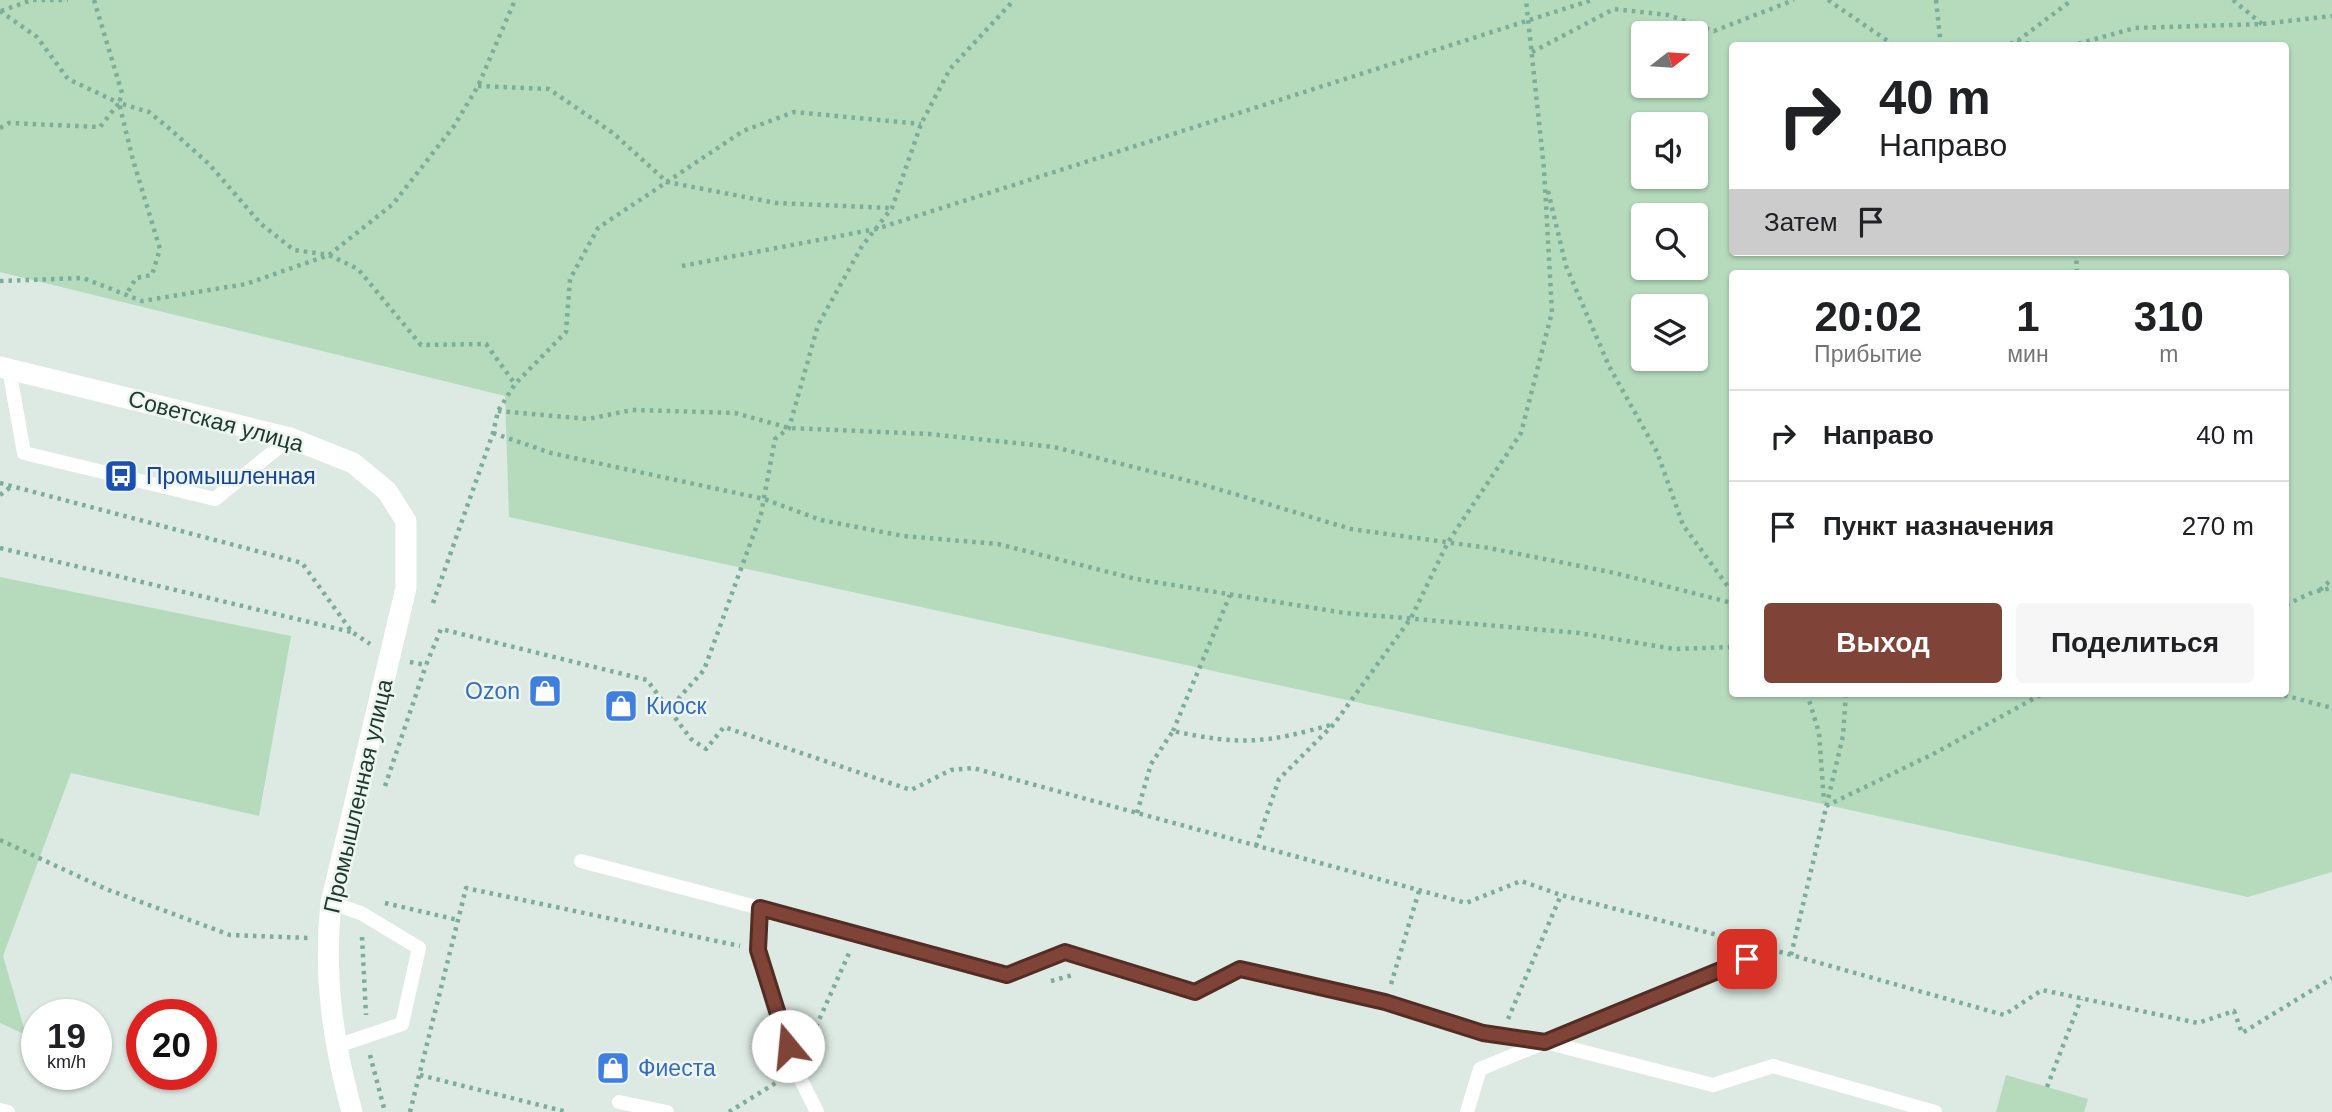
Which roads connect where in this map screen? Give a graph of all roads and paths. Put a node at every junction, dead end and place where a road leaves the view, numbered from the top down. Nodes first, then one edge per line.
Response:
1 (68, 0) edge
2 (94, 0) edge
3 (515, 0) edge
4 (1014, 0) edge
5 (1526, 0) edge
6 (1592, 0) edge
7 (1794, 0) edge
8 (1828, 0) edge
9 (1936, 0) edge
10 (2072, 0) edge
11 (2233, 0) edge
12 (0, 11) edge
13 (2332, 16) edge
14 (1529, 20) junction
15 (2262, 24) junction
16 (1889, 42) edge
17 (1941, 42) edge
18 (2016, 42) edge
19 (2084, 42) edge
20 (1532, 52) junction
21 (478, 86) junction
22 (119, 103) junction
23 (921, 124) junction
24 (0, 128) edge
25 (1545, 176) junction
26 (667, 183) junction
27 (892, 208) junction
28 (876, 229) junction
29 (329, 255) junction
30 (681, 266) dead end
31 (0, 281) edge
32 (126, 295) junction
33 (5, 368) edge
34 (515, 383) junction
35 (498, 411) junction
36 (789, 428) junction
37 (493, 433) junction
38 (290, 438) junction
39 (0, 483) edge
40 (12, 486) junction
41 (0, 495) edge
42 (764, 499) junction
43 (406, 521) joint
44 (1448, 542) junction
45 (0, 548) edge
46 (2332, 579) edge
47 (1729, 588) edge
48 (2332, 588) edge
49 (2319, 591) junction
50 (1230, 595) junction
51 (1729, 602) edge
52 (433, 604) dead end
53 (2289, 604) edge
54 (1411, 618) junction
55 (352, 632) junction
56 (1729, 648) edge
57 (389, 657) junction
58 (426, 666) junction
59 (2289, 696) edge
60 (1808, 697) edge
61 (1846, 697) edge
62 (2037, 697) edge
63 (678, 699) dead end
64 (2332, 708) edge
65 (1334, 724) junction
66 (1173, 731) junction
67 (382, 797) dead end
68 (1825, 806) junction
69 (1138, 813) junction
70 (0, 840) edge
71 (1256, 847) junction
72 (581, 861) dead end
73 (1419, 891) junction
74 (1562, 895) junction
75 (331, 903) junction
76 (760, 908) junction
77 (361, 913) junction
78 (458, 920) junction
79 (858, 935) junction
80 (327, 938) junction
81 (758, 950) junction
82 (1791, 955) junction
83 (1747, 959) dead end
84 (2332, 978) edge
85 (2081, 999) junction
86 (1385, 1002) junction
87 (820, 1016) dead end
88 (366, 1019) dead end
89 (1501, 1035) junction
90 (1545, 1042) junction
91 (367, 1045) dead end
92 (334, 1046) junction
93 (796, 1070) junction
94 (420, 1075) junction
95 (2047, 1087) dead end
96 (619, 1102) dead end
97 (0, 1110) edge
98 (8, 1112) edge
99 (352, 1112) edge
100 (385, 1112) edge
101 (410, 1112) edge
102 (567, 1112) edge
103 (667, 1112) edge
104 (729, 1112) edge
105 (817, 1112) edge
106 (1467, 1112) edge
107 (1935, 1112) edge

1 - 12 path
2 - 22 path
3 - 21 path
4 - 23 path
5 - 14 path
6 - 14 path
7 - 20 path
8 - 16 path
9 - 17 path
10 - 18 path
11 - 15 path
12 - 22 path
13 - 15 path
14 - 20 path
14 - 28 path
15 - 19 path
20 - 25 path
21 - 26 path
21 - 29 path
22 - 24 path
22 - 29 path
22 - 32 path
23 - 26 path
23 - 27 path
25 - 44 path
25 - 47 path
26 - 27 path
26 - 34 path
27 - 28 path
28 - 30 path
28 - 36 path
29 - 32 path
29 - 34 path
31 - 32 path
33 - 38 street, Советская улица
33 - 38 lane
34 - 35 path
35 - 36 path
35 - 37 path
36 - 42 path
36 - 44 path
37 - 42 path
37 - 52 path
38 - 43 street, Советская улица
39 - 40 path
40 - 41 path
40 - 55 path
42 - 50 path
42 - 63 path
43 - 57 street, Промышленная улица
44 - 51 path
44 - 54 path
45 - 55 path
46 - 49 path
48 - 49 path
49 - 53 path
50 - 54 path
50 - 66 path
54 - 56 path
54 - 65 path
55 - 57 path
57 - 58 path
57 - 75 street, Промышленная улица
58 - 67 path
58 - 69 path
59 - 64 path
60 - 68 path
61 - 68 path
62 - 68 path
65 - 66 path
65 - 71 path
66 - 69 path
68 - 82 path
69 - 71 path
70 - 80 path
71 - 73 path
72 - 76 lane
73 - 74 path
73 - 86 path
74 - 82 path
74 - 89 path
75 - 77 lane
75 - 80 street, Промышленная улица
76 - 79 lane
76 - 81 lane
77 - 78 path
77 - 88 path
77 - 92 lane
78 - 81 path
78 - 94 path
79 - 86 lane
79 - 87 path
80 - 92 street, Промышленная улица
81 - 93 lane
82 - 85 path
83 - 90 lane
84 - 85 path
85 - 95 path
86 - 89 lane
89 - 90 lane
90 - 106 lane
90 - 107 lane
91 - 100 path
92 - 99 street, Промышленная улица
93 - 104 path
93 - 105 lane
94 - 101 path
94 - 102 path
96 - 103 lane
97 - 98 lane

